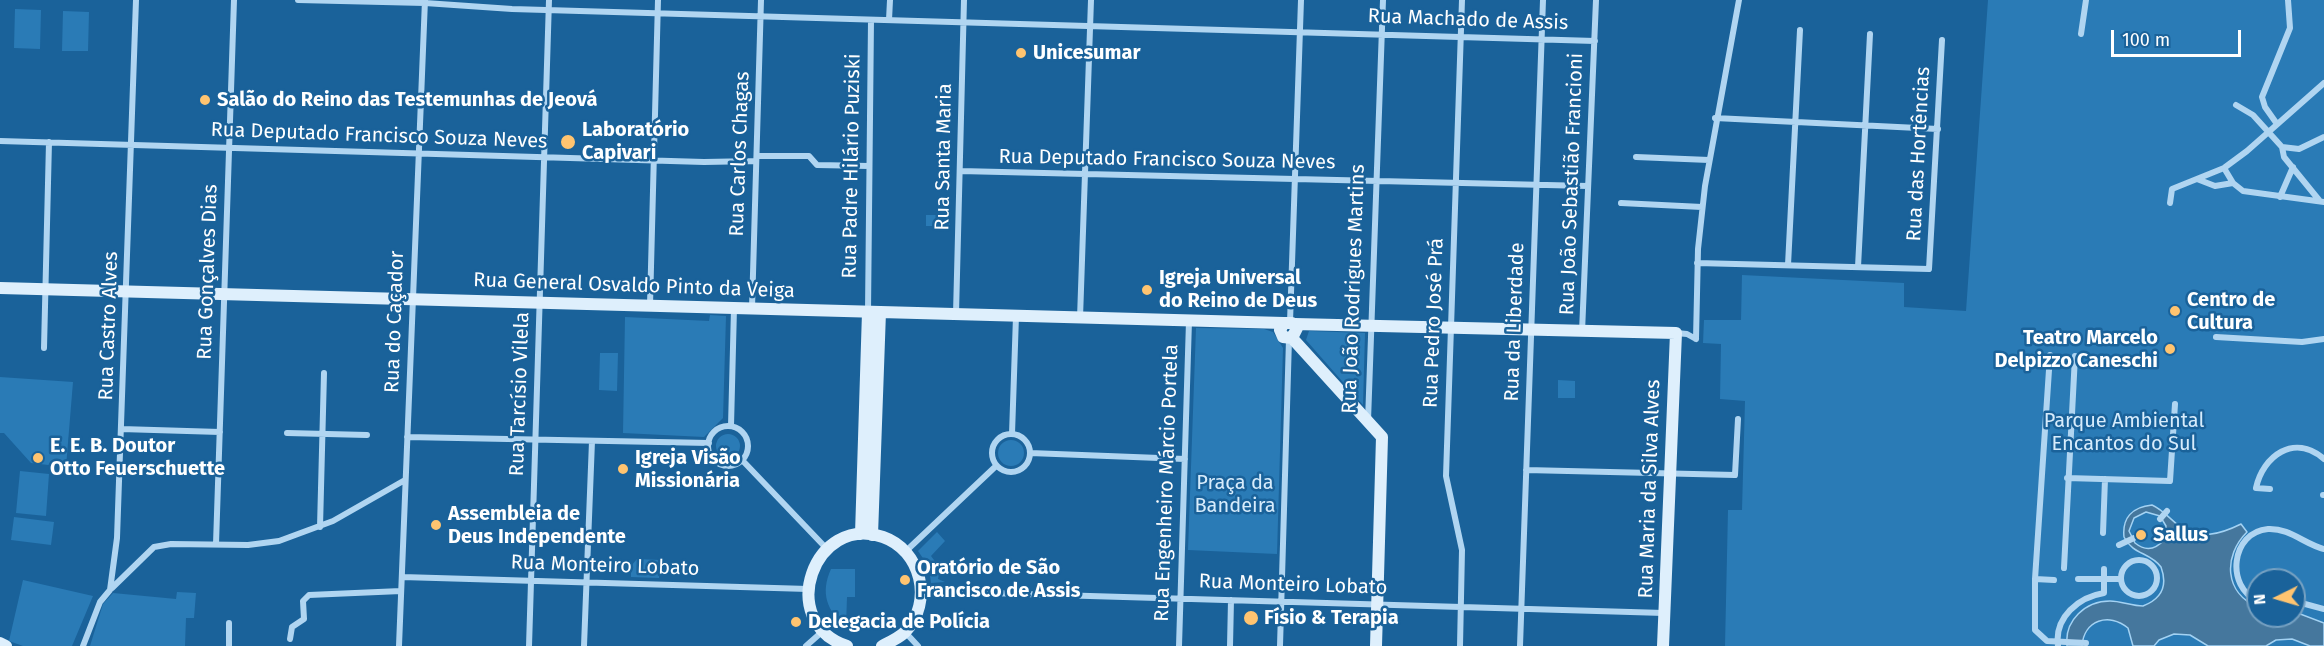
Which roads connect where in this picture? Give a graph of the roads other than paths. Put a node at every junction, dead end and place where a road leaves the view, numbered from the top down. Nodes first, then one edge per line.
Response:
1 (136, 0) edge
2 (234, 0) edge
3 (298, 0) edge
4 (549, 0) edge
5 (658, 0) edge
6 (761, 0) edge
7 (890, 0) edge
8 (964, 0) edge
9 (1091, 0) edge
10 (1301, 0) edge
11 (1383, 0) edge
12 (1462, 0) edge
13 (1543, 0) edge
14 (1596, 0) edge
15 (1739, 0) edge
16 (2086, 0) edge
17 (2288, 0) edge
18 (425, 1) edge
19 (548, 10) junction
20 (658, 13) junction
21 (761, 16) junction
22 (871, 20) junction
23 (890, 20) junction
24 (963, 22) junction
25 (1090, 26) junction
26 (1800, 30) dead end
27 (1300, 32) junction
28 (1382, 34) junction
29 (1870, 34) dead end
30 (2081, 34) dead end
31 (1461, 37) junction
32 (1542, 39) junction
33 (1594, 40) junction
34 (1942, 40) dead end
35 (2324, 83) edge
36 (2236, 105) dead end
37 (1715, 118) junction
38 (1796, 122) junction
39 (2277, 124) junction
40 (1865, 125) junction
41 (1938, 129) junction
42 (2268, 133) junction
43 (2324, 137) edge
44 (0, 141) edge
45 (49, 142) junction
46 (132, 146) junction
47 (2282, 147) junction
48 (229, 148) junction
49 (418, 153) junction
50 (544, 157) junction
51 (1636, 157) dead end
52 (757, 158) junction
53 (654, 160) junction
54 (1709, 160) junction
55 (869, 166) junction
56 (2293, 167) junction
57 (2224, 168) junction
58 (960, 171) junction
59 (1085, 174) junction
60 (1295, 179) junction
61 (2197, 179) junction
62 (1376, 181) junction
63 (1456, 183) junction
64 (2233, 183) junction
65 (1536, 185) junction
66 (1588, 186) junction
67 (2280, 197) junction
68 (2322, 201) edge
69 (1620, 203) dead end
70 (2170, 203) dead end
71 (1702, 207) junction
72 (1697, 263) junction
73 (1788, 265) junction
74 (1858, 267) junction
75 (0, 288) edge
76 (46, 290) junction
77 (127, 294) junction
78 (224, 294) junction
79 (412, 299) junction
80 (539, 303) junction
81 (650, 306) junction
82 (734, 308) junction
83 (752, 309) junction
84 (874, 312) junction
85 (956, 315) junction
86 (1016, 316) junction
87 (1080, 318) junction
88 (1189, 321) junction
89 (1371, 327) junction
90 (1696, 328) junction
91 (1451, 329) junction
92 (1288, 330) junction
93 (1531, 331) junction
94 (1582, 333) junction
95 (1682, 334) junction
96 (2216, 337) dead end
97 (2324, 339) edge
98 (2314, 340) junction
99 (2324, 345) edge
100 (44, 348) dead end
101 (2050, 356) dead end
102 (2075, 357) dead end
103 (324, 373) dead end
104 (2175, 404) dead end
105 (1738, 419) dead end
106 (1368, 422) junction
107 (731, 426) junction
108 (121, 429) junction
109 (220, 432) junction
110 (287, 433) dead end
111 (322, 434) junction
112 (1012, 434) junction
113 (368, 435) dead end
114 (407, 437) junction
115 (535, 440) junction
116 (592, 441) junction
117 (709, 444) junction
118 (1030, 453) junction
119 (1185, 459) junction
120 (2324, 459) edge
121 (742, 460) junction
122 (996, 466) junction
123 (1526, 470) junction
124 (1670, 473) junction
125 (2067, 478) junction
126 (2105, 479) junction
127 (405, 480) junction
128 (2270, 489) dead end
129 (320, 527) junction
130 (2103, 533) dead end
131 (867, 534) junction
132 (2133, 538) dead end
133 (216, 544) junction
134 (2122, 544) dead end
135 (827, 549) junction
136 (2324, 549) edge
137 (906, 551) junction
138 (2064, 568) dead end
139 (2104, 568) dead end
140 (402, 577) junction
141 (2035, 579) junction
142 (2078, 579) dead end
143 (2104, 579) junction
144 (2121, 579) junction
145 (531, 580) junction
146 (2054, 580) dead end
147 (586, 582) junction
148 (808, 589) junction
149 (110, 590) junction
150 (401, 591) junction
151 (921, 591) junction
152 (2246, 592) edge
153 (1180, 598) junction
154 (1231, 600) junction
155 (1281, 601) junction
156 (2306, 603) edge
157 (1377, 604) junction
158 (1461, 607) junction
159 (1520, 608) junction
160 (2324, 609) edge
161 (1664, 613) junction
162 (229, 623) dead end
163 (823, 631) junction
164 (905, 632) junction
165 (290, 639) dead end
166 (0, 643) edge
167 (2060, 643) edge
168 (2086, 643) dead end
169 (6, 646) edge
170 (83, 646) edge
171 (228, 646) edge
172 (399, 646) edge
173 (529, 646) edge
174 (584, 646) edge
175 (806, 646) edge
176 (847, 646) edge
177 (882, 646) edge
178 (918, 646) edge
179 (1179, 646) edge
180 (1230, 646) edge
181 (1280, 646) edge
182 (1376, 646) edge
183 (1460, 646) edge
184 (1520, 646) edge
185 (1663, 646) edge

1 - 46 street, Rua Castro Alves
2 - 48 street, Rua Gonçalves Dias
3 - 18 street, Rua Machado de Assis
4 - 19 street, Rua Tarcísio Vilela
5 - 20 street
6 - 21 street, Rua Carlos Chagas
7 - 23 street
8 - 24 street, Rua Santa Maria
9 - 25 street
10 - 27 street
11 - 28 street, Rua João Rodrigues Martins
12 - 31 street, Rua Pedro José Prá
13 - 32 street, Rua da Liberdade
14 - 33 street, Rua João Sebastião Francioni
15 - 37 street
16 - 30 street
17 - 39 street
18 - 19 street, Rua Machado de Assis
18 - 49 street, Rua do Caçador
19 - 20 street, Rua Machado de Assis
19 - 50 street, Rua Tarcísio Vilela
20 - 21 street, Rua Machado de Assis
20 - 53 street
21 - 22 street, Rua Machado de Assis
21 - 52 street, Rua Carlos Chagas
22 - 23 street, Rua Machado de Assis
22 - 55 street, Rua Padre Hilário Puziski
23 - 24 street, Rua Machado de Assis
24 - 25 street, Rua Machado de Assis
24 - 58 street, Rua Santa Maria
25 - 27 street, Rua Machado de Assis
25 - 59 street
26 - 38 street
27 - 28 street, Rua Machado de Assis
27 - 60 street
28 - 31 street, Rua Machado de Assis
28 - 62 street, Rua João Rodrigues Martins
29 - 40 street
31 - 32 street, Rua Machado de Assis
31 - 63 street, Rua Pedro José Prá
32 - 33 street, Rua Machado de Assis
32 - 65 street, Rua da Liberdade
33 - 66 street, Rua João Sebastião Francioni
34 - 41 street, Rua das Hortências
35 - 39 street
36 - 42 street
37 - 38 street
37 - 54 street
38 - 40 street
38 - 73 street
39 - 42 street
40 - 41 street
40 - 74 street
41 - 74 street, Rua das Hortências
42 - 47 street
42 - 57 street
43 - 47 street
44 - 45 street, Rua Deputado Francisco Souza Neves
45 - 46 street, Rua Deputado Francisco Souza Neves
45 - 76 street
46 - 48 street, Rua Deputado Francisco Souza Neves
46 - 77 street, Rua Castro Alves
47 - 56 street
48 - 49 street, Rua Deputado Francisco Souza Neves
48 - 78 street, Rua Gonçalves Dias
49 - 50 street, Rua Deputado Francisco Souza Neves
49 - 79 street, Rua do Caçador
50 - 53 street, Rua Deputado Francisco Souza Neves
50 - 80 street, Rua Tarcísio Vilela
51 - 54 street
52 - 53 street, Rua Deputado Francisco Souza Neves
52 - 55 street, Rua Deputado Francisco Souza Neves
52 - 83 street, Rua Carlos Chagas
53 - 81 street
54 - 71 street
55 - 84 street, Rua Padre Hilário Puziski
56 - 67 street
56 - 68 street
57 - 61 street
57 - 64 street
58 - 59 street, Rua Deputado Francisco Souza Neves
58 - 85 street, Rua Santa Maria
59 - 60 street, Rua Deputado Francisco Souza Neves
59 - 87 street
60 - 62 street, Rua Deputado Francisco Souza Neves
60 - 92 street
61 - 64 street
61 - 70 street
62 - 63 street, Rua Deputado Francisco Souza Neves
62 - 89 street, Rua João Rodrigues Martins
63 - 65 street, Rua Deputado Francisco Souza Neves
63 - 91 street, Rua Pedro José Prá
64 - 67 street
65 - 66 street, Rua Deputado Francisco Souza Neves
65 - 93 street, Rua da Liberdade
66 - 94 street, Rua João Sebastião Francioni
67 - 68 street
69 - 71 street
71 - 72 street
72 - 73 street
72 - 90 street
73 - 74 street
75 - 76 street, Rua General Osvaldo Pinto da Veiga
76 - 77 street, Rua General Osvaldo Pinto da Veiga
76 - 100 street
77 - 78 street, Rua General Osvaldo Pinto da Veiga
77 - 108 street, Rua Castro Alves
78 - 79 street, Rua General Osvaldo Pinto da Veiga
78 - 109 street, Rua Gonçalves Dias
79 - 80 street, Rua General Osvaldo Pinto da Veiga
79 - 114 street, Rua do Caçador
80 - 81 street, Rua General Osvaldo Pinto da Veiga
80 - 115 street, Rua Tarcísio Vilela
81 - 82 street, Rua General Osvaldo Pinto da Veiga
82 - 83 street, Rua General Osvaldo Pinto da Veiga
82 - 107 street
83 - 84 street, Rua General Osvaldo Pinto da Veiga
84 - 85 street, Rua General Osvaldo Pinto da Veiga
84 - 131 street
85 - 86 street, Rua General Osvaldo Pinto da Veiga
86 - 87 street, Rua General Osvaldo Pinto da Veiga
86 - 112 street
87 - 88 street, Rua General Osvaldo Pinto da Veiga
88 - 92 street, Rua General Osvaldo Pinto da Veiga
88 - 119 street, Rua Engenheiro Márcio Portela
89 - 91 street, Rua General Osvaldo Pinto da Veiga
89 - 92 street, Rua General Osvaldo Pinto da Veiga
89 - 106 street, Rua João Rodrigues Martins
90 - 95 street
90 - 95 street, Rua General Osvaldo Pinto da Veiga
91 - 93 street, Rua General Osvaldo Pinto da Veiga
91 - 158 street, Rua Pedro José Prá
92 - 106 street
92 - 155 street
93 - 94 street, Rua General Osvaldo Pinto da Veiga
93 - 123 street, Rua da Liberdade
94 - 95 street, Rua General Osvaldo Pinto da Veiga
95 - 124 street, Rua Maria da Silva Alves
96 - 98 street
97 - 98 street
98 - 99 street
101 - 141 street
102 - 125 street
103 - 111 street
104 - 126 street
105 - 124 street
106 - 157 street, Rua João Rodrigues Martins
107 - 117 street
107 - 121 street
108 - 109 street
108 - 149 street, Rua Castro Alves
109 - 133 street, Rua Gonçalves Dias
110 - 111 street
111 - 113 street
111 - 129 street
112 - 118 street
112 - 122 street
114 - 115 street
114 - 127 street, Rua do Caçador
115 - 116 street
115 - 145 street, Rua Tarcísio Vilela
116 - 117 street
116 - 147 street
117 - 121 street
118 - 119 street
118 - 122 street
119 - 153 street, Rua Engenheiro Márcio Portela
120 - 128 street
121 - 135 street
122 - 137 street
123 - 124 street
123 - 159 street, Rua da Liberdade
124 - 161 street, Rua Maria da Silva Alves
125 - 126 street
125 - 138 street
126 - 130 street
127 - 129 street
127 - 140 street, Rua do Caçador
129 - 133 street
131 - 135 street
131 - 137 street
132 - 134 street
133 - 149 street
135 - 148 street
136 - 152 street
137 - 151 street
139 - 143 street
140 - 145 street, Rua Monteiro Lobato
140 - 150 street, Rua do Caçador
141 - 146 street
141 - 167 street
142 - 143 street
143 - 144 street
143 - 167 street
144 - 144 street
145 - 147 street, Rua Monteiro Lobato
145 - 173 street, Rua Tarcísio Vilela
147 - 148 street, Rua Monteiro Lobato
147 - 174 street
148 - 163 street
149 - 170 street, Rua Castro Alves
150 - 165 street
150 - 172 street, Rua do Caçador
151 - 153 street, Rua Monteiro Lobato
151 - 164 street
153 - 154 street, Rua Monteiro Lobato
153 - 179 street, Rua Engenheiro Márcio Portela
154 - 155 street, Rua Monteiro Lobato
154 - 180 street
155 - 157 street, Rua Monteiro Lobato
155 - 181 street
156 - 160 street
157 - 158 street, Rua Monteiro Lobato
157 - 182 street, Rua João Rodrigues Martins
158 - 159 street, Rua Monteiro Lobato
158 - 183 street, Rua Pedro José Prá
159 - 161 street, Rua Monteiro Lobato
159 - 184 street, Rua da Liberdade
161 - 185 street, Rua Maria da Silva Alves
162 - 171 street
163 - 175 street
163 - 176 street
164 - 177 street
164 - 178 street
166 - 169 street
167 - 168 street

